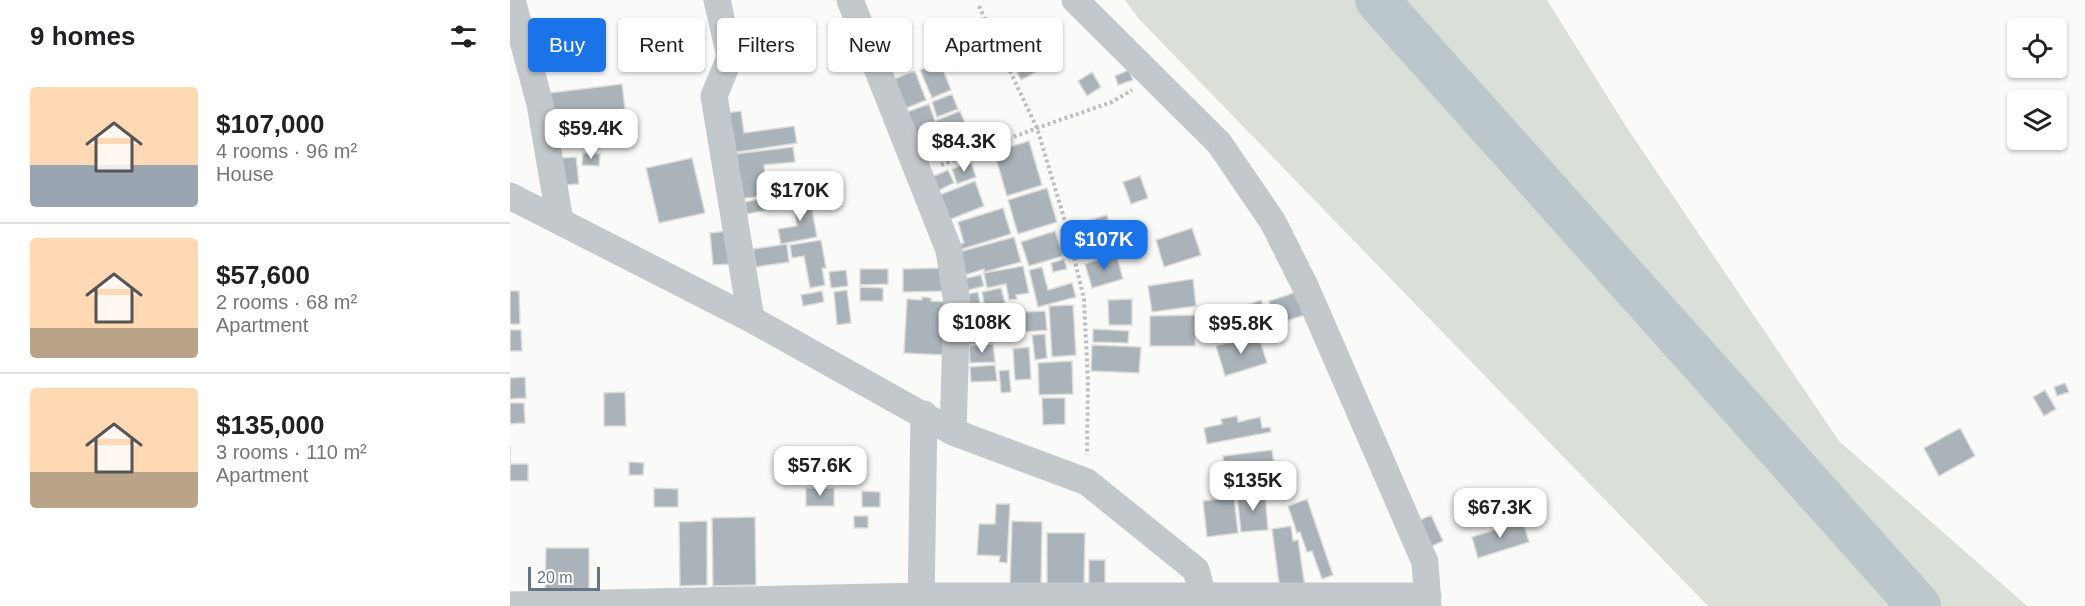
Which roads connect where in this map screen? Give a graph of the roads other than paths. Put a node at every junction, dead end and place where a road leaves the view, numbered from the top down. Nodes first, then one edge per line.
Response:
1 (512, 0) edge
2 (717, 0) edge
3 (850, 0) edge
4 (1075, 0) edge
5 (510, 196) edge
6 (560, 221) junction
7 (751, 319) junction
8 (924, 414) junction
9 (953, 432) junction
10 (922, 601) edge
11 (1203, 601) edge
12 (1428, 601) edge
13 (510, 605) edge

1 - 6 street
2 - 7 street
3 - 9 street
4 - 12 street
5 - 6 street
6 - 7 street
7 - 8 street
8 - 9 street
8 - 10 street
9 - 11 street
10 - 11 street
10 - 13 street
11 - 12 street

